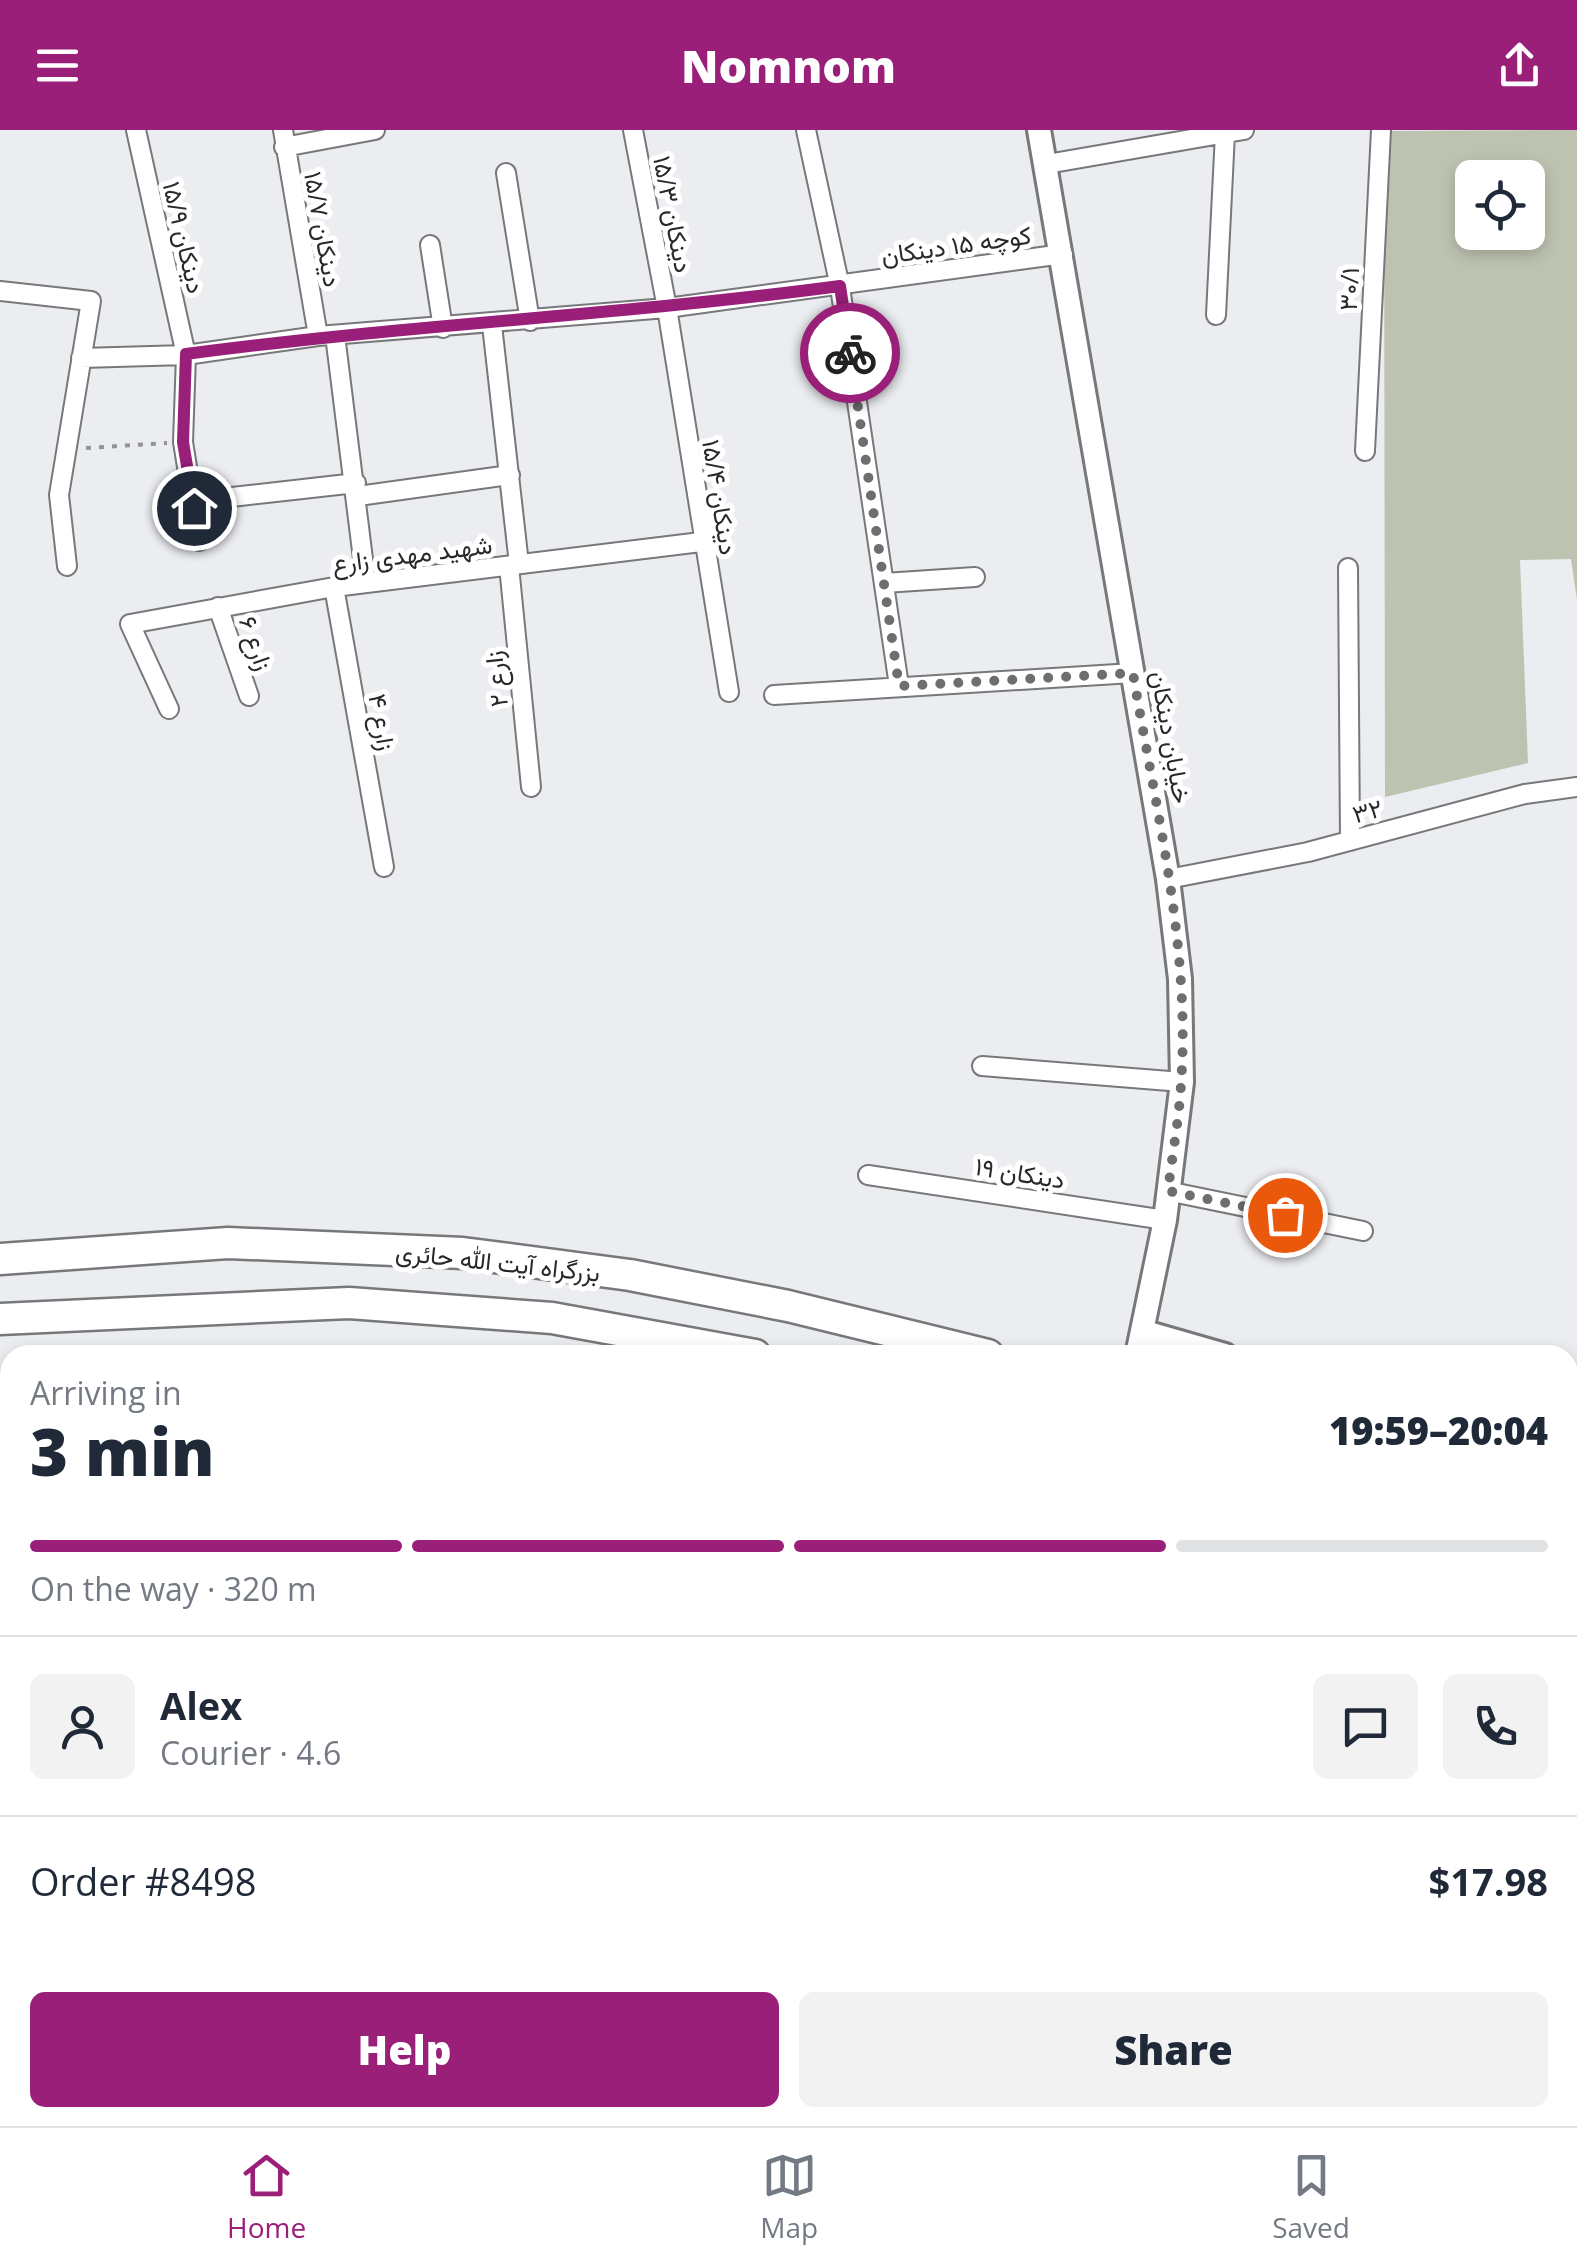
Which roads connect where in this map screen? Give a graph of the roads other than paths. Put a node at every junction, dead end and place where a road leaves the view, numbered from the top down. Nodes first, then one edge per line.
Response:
1 (136, 130) edge
2 (376, 130) edge
3 (632, 130) edge
4 (806, 130) edge
5 (1039, 130) edge
6 (1381, 130) edge
7 (1235, 132) edge
8 (284, 138) edge
9 (1047, 164) junction
10 (506, 174) dead end
11 (430, 245) dead end
12 (1062, 254) junction
13 (840, 286) junction
14 (0, 291) edge
15 (667, 308) junction
16 (1216, 315) dead end
17 (530, 321) junction
18 (492, 324) junction
19 (443, 328) junction
20 (326, 336) junction
21 (186, 354) junction
22 (82, 358) junction
23 (1364, 451) dead end
24 (510, 474) junction
25 (357, 490) junction
26 (223, 498) dead end
27 (199, 541) dead end
28 (702, 542) junction
29 (514, 565) junction
30 (67, 566) dead end
31 (1348, 568) dead end
32 (975, 577) dead end
33 (366, 583) junction
34 (884, 583) junction
35 (334, 587) junction
36 (218, 607) junction
37 (1133, 673) junction
38 (899, 686) junction
39 (729, 692) dead end
40 (774, 695) dead end
41 (249, 696) dead end
42 (169, 709) dead end
43 (532, 786) dead end
44 (1577, 787) edge
45 (1350, 841) junction
46 (384, 867) dead end
47 (1168, 878) junction
48 (982, 1066) dead end
49 (1182, 1082) junction
50 (868, 1174) dead end
51 (1168, 1191) junction
52 (1165, 1220) junction
53 (1363, 1231) dead end
54 (0, 1259) edge
55 (0, 1319) edge
56 (1145, 1332) junction
57 (700, 1345) edge
58 (946, 1345) edge
59 (1140, 1345) edge
60 (1190, 1345) edge

1 - 21 street, ۱۵/۹ دینکان
2 - 8 street
3 - 15 street, ۱۵/۳ دینکان
4 - 13 street
5 - 9 main road, خیابان دینکان
6 - 23 street, ۳۰/۱
7 - 9 street
7 - 16 street
8 - 20 street, ۱۵/۷ دینکان
9 - 12 main road, خیابان دینکان
10 - 17 street
11 - 19 street
12 - 13 street, کوچه ۱۵ دینکان
12 - 37 main road, خیابان دینکان
13 - 15 street, کوچه ۱۵ دینکان
13 - 34 street
14 - 22 street
15 - 17 street, کوچه ۱۵ دینکان
15 - 28 street, ۱۵/۴ دینکان
17 - 18 street, کوچه ۱۵ دینکان
18 - 19 street, کوچه ۱۵ دینکان
18 - 24 street, ۲ زارع
19 - 20 street, کوچه ۱۵ دینکان
20 - 21 street, کوچه ۱۵ دینکان
20 - 25 street, ۱۵/۷ دینکان
21 - 22 street, کوچه ۱۵ دینکان
21 - 27 street, ۱۵/۹ دینکان
22 - 30 street
24 - 25 street
24 - 29 street, ۲ زارع
25 - 26 street
25 - 33 street, ۱۵/۷ دینکان
28 - 29 street, شهید مهدی زارع
28 - 39 street, ۱۵/۴ دینکان
29 - 33 street, شهید مهدی زارع
29 - 43 street, ۲ زارع
31 - 45 street
32 - 34 street
33 - 35 street, شهید مهدی زارع
34 - 38 street
35 - 36 street, شهید مهدی زارع
35 - 46 street, ۴ زارع
36 - 41 street, ۶ زارع
36 - 42 street, شهید مهدی زارع
37 - 38 street
37 - 47 main road, خیابان دینکان
38 - 40 street
44 - 45 street, ۳۲
45 - 47 street, ۳۲
47 - 49 main road, خیابان دینکان
48 - 49 street
49 - 51 main road, خیابان دینکان
50 - 52 street, ۱۹ دینکان
51 - 52 main road, خیابان دینکان
51 - 53 street
52 - 56 main road, خیابان دینکان
54 - 58 highway, بزرگراه آیت الله حائری
55 - 57 highway, بزرگراه آیت الله حائری
56 - 59 main road, خیابان دینکان
56 - 60 main road

